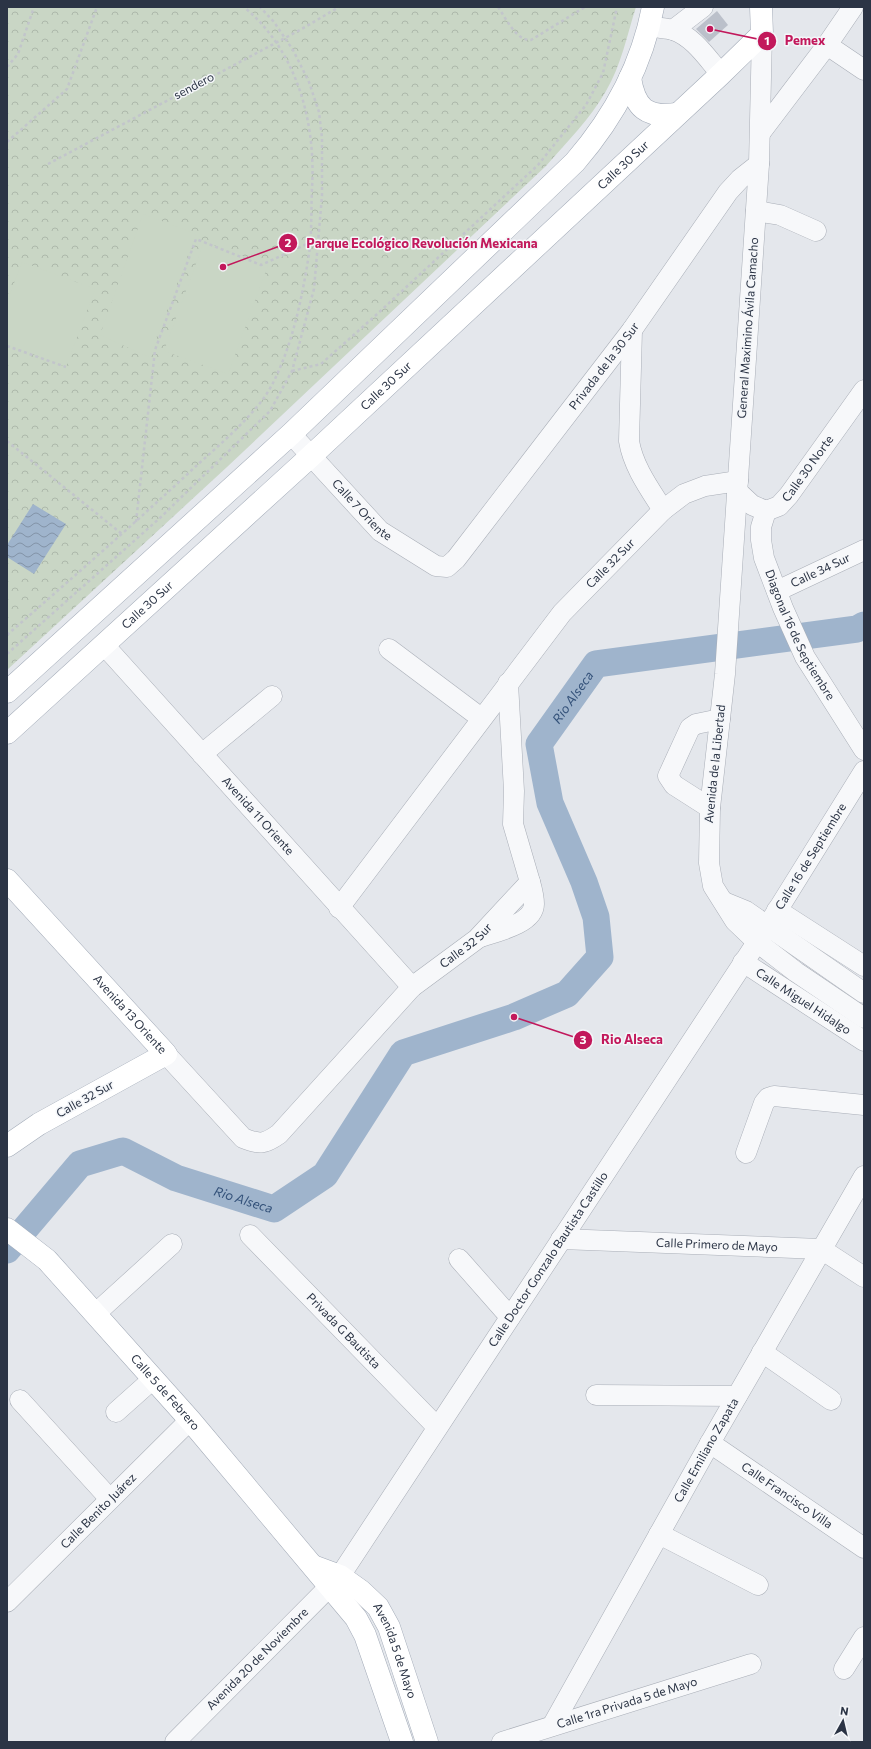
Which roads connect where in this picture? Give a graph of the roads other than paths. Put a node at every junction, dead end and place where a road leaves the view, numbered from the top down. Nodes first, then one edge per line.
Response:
1 (703, 7) edge
2 (761, 7) edge
3 (853, 7) edge
4 (651, 17) edge
5 (673, 30) junction
6 (762, 34) junction
7 (827, 45) junction
8 (864, 70) edge
9 (721, 74) junction
10 (630, 78) junction
11 (677, 114) junction
12 (761, 132) junction
13 (760, 164) junction
14 (756, 211) junction
15 (816, 231) dead end
16 (632, 330) junction
17 (864, 390) edge
18 (291, 434) junction
19 (311, 456) junction
20 (737, 486) junction
21 (662, 510) junction
22 (766, 511) junction
23 (864, 550) edge
24 (733, 553) junction
25 (764, 558) junction
26 (447, 566) joint
27 (780, 600) junction
28 (728, 623) joint
29 (104, 645) junction
30 (389, 649) dead end
31 (508, 683) junction
32 (7, 692) edge
33 (272, 696) dead end
34 (481, 718) junction
35 (720, 719) junction
36 (7, 734) edge
37 (864, 750) edge
38 (202, 754) junction
39 (864, 771) edge
40 (710, 808) junction
41 (7, 880) edge
42 (339, 908) junction
43 (777, 910) junction
44 (762, 934) junction
45 (743, 962) junction
46 (864, 966) edge
47 (412, 987) junction
48 (859, 989) edge
49 (842, 1004) junction
50 (864, 1018) edge
51 (864, 1041) edge
52 (166, 1054) junction
53 (864, 1105) edge
54 (256, 1143) joint
55 (7, 1146) edge
56 (746, 1153) dead end
57 (864, 1176) edge
58 (7, 1229) edge
59 (250, 1235) dead end
60 (561, 1239) junction
61 (172, 1244) dead end
62 (821, 1249) junction
63 (459, 1259) dead end
64 (864, 1277) edge
65 (95, 1314) junction
66 (510, 1317) junction
67 (762, 1352) junction
68 (153, 1379) junction
69 (596, 1394) dead end
70 (737, 1396) junction
71 (20, 1400) dead end
72 (831, 1400) dead end
73 (116, 1412) dead end
74 (190, 1420) junction
75 (437, 1428) junction
76 (710, 1443) junction
77 (110, 1499) junction
78 (659, 1534) junction
79 (864, 1548) edge
80 (335, 1582) junction
81 (758, 1586) dead end
82 (7, 1602) edge
83 (864, 1637) edge
84 (751, 1664) dead end
85 (844, 1669) dead end
86 (552, 1726) junction
87 (175, 1742) edge
88 (402, 1742) edge
89 (427, 1742) edge
90 (502, 1742) edge

1 - 5 street
2 - 6 main road
3 - 7 street
4 - 5 street
4 - 10 main road
5 - 9 street
6 - 9 main road, Calle 30 Sur
6 - 12 street, General Maximino Ávila Camacho
7 - 8 street
7 - 12 street
9 - 11 main road, Calle 30 Sur
10 - 11 main road
10 - 18 main road
11 - 19 main road, Calle 30 Sur
12 - 13 street, General Maximino Ávila Camacho
13 - 14 street, General Maximino Ávila Camacho
13 - 16 street, Privada de la 30 Sur
14 - 15 street
14 - 20 street, General Maximino Ávila Camacho
16 - 21 street
16 - 26 street, Privada de la 30 Sur
17 - 22 street, Calle 30 Norte
18 - 19 street, Calle 7 Oriente
18 - 32 main road
19 - 26 street, Calle 7 Oriente
19 - 29 main road, Calle 30 Sur
20 - 21 street, Calle 32 Sur
20 - 22 street
20 - 24 street, General Maximino Ávila Camacho
21 - 31 street, Calle 32 Sur
22 - 25 street, Diagonal 16 de Septiembre
23 - 27 street, Calle 34 Sur
24 - 25 street
24 - 28 street, General Maximino Ávila Camacho
25 - 27 street, Diagonal 16 de Septiembre
27 - 37 street, Diagonal 16 de Septiembre
28 - 35 street, Avenida de la Libertad
29 - 36 main road, Calle 30 Sur
29 - 38 street, Avenida 11 Oriente
30 - 34 street
31 - 34 street, Calle 32 Sur
31 - 47 street, Calle 32 Sur
33 - 38 street
34 - 42 street, Calle 32 Sur
35 - 40 street, Avenida de la Libertad
35 - 40 street
38 - 42 street, Avenida 11 Oriente
39 - 43 street, Calle 16 de Septiembre
40 - 44 street, Avenida de la Libertad
41 - 52 main road, Avenida 13 Oriente
42 - 47 street, Avenida 11 Oriente
43 - 44 street, Calle 16 de Septiembre
43 - 46 street
44 - 45 street, Calle Doctor Gonzalo Bautista Castillo
44 - 48 street, Avenida de la Libertad
44 - 49 street, Avenida de la Libertad
45 - 51 street, Calle Miguel Hidalgo
45 - 60 street, Calle Doctor Gonzalo Bautista Castillo
47 - 54 street, Calle 32 Sur
48 - 49 street
49 - 50 street, Avenida de la Libertad
52 - 54 street, Avenida 13 Oriente
52 - 55 main road, Calle 32 Sur
53 - 56 street
57 - 62 street, Calle Emiliano Zapata
58 - 65 main road, Calle 5 de Febrero
59 - 75 street, Privada G Bautista
60 - 62 street, Calle Primero de Mayo
60 - 66 street, Calle Doctor Gonzalo Bautista Castillo
61 - 65 street
62 - 64 street
62 - 67 street, Calle Emiliano Zapata
63 - 66 street
65 - 68 main road, Calle 5 de Febrero
66 - 75 street, Calle Doctor Gonzalo Bautista Castillo
67 - 70 street, Calle Emiliano Zapata
67 - 72 street
68 - 73 street
68 - 74 main road, Calle 5 de Febrero
69 - 70 street
70 - 76 street, Calle Emiliano Zapata
71 - 77 street
74 - 77 street, Calle Benito Juárez
74 - 80 main road, Calle 5 de Febrero
75 - 80 street, Calle Doctor Gonzalo Bautista Castillo
76 - 78 street, Calle Emiliano Zapata
76 - 79 street, Calle Francisco Villa
77 - 82 street, Calle Benito Juárez
78 - 81 street
78 - 86 street, Calle Emiliano Zapata
80 - 87 street, Avenida 20 de Noviembre
80 - 88 main road, Avenida 5 de Mayo
80 - 89 main road, Avenida 5 de Mayo
83 - 85 street
84 - 86 street, Calle 1ra Privada 5 de Mayo
86 - 90 street, Calle 1ra Privada 5 de Mayo

